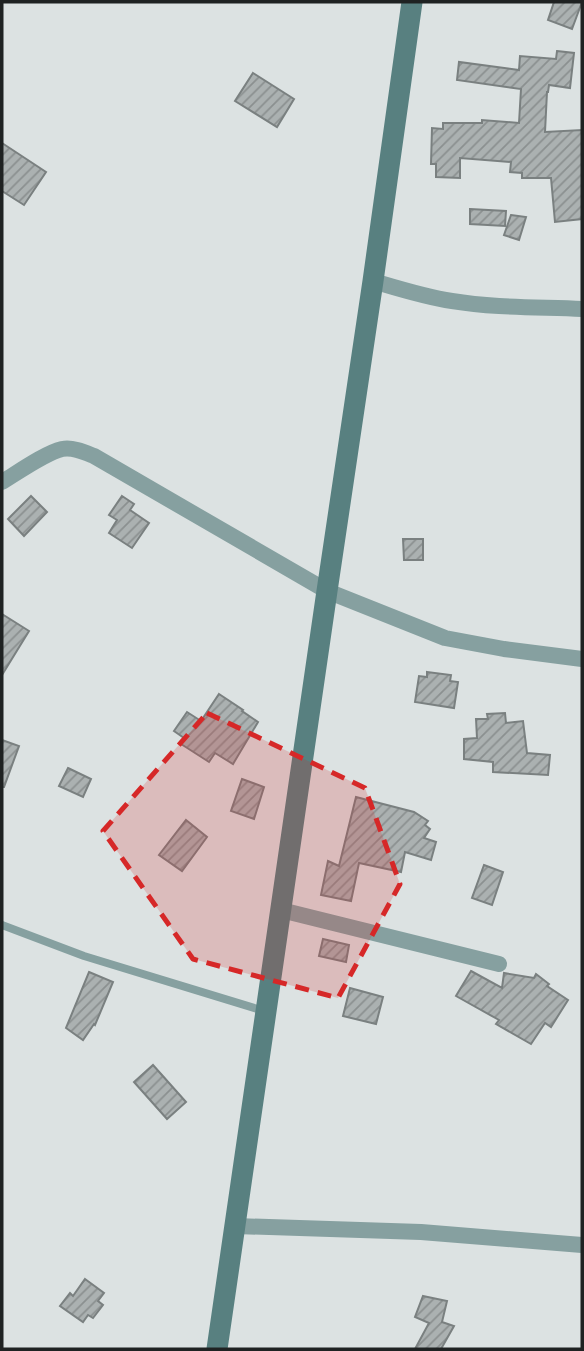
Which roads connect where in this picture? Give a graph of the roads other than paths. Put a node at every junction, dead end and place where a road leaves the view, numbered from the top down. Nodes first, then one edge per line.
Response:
1 (412, 2) edge
2 (373, 281) junction
3 (582, 309) edge
4 (2, 482) edge
5 (327, 591) junction
6 (582, 659) edge
7 (281, 910) junction
8 (2, 925) edge
9 (499, 964) dead end
10 (267, 1012) junction
11 (236, 1226) junction
12 (582, 1245) edge
13 (217, 1349) edge

1 - 2 street
2 - 3 street
2 - 5 street
4 - 5 street
5 - 6 street
5 - 7 street
7 - 9 street
7 - 10 street
8 - 10 lane
10 - 11 street
11 - 12 street
11 - 13 street

